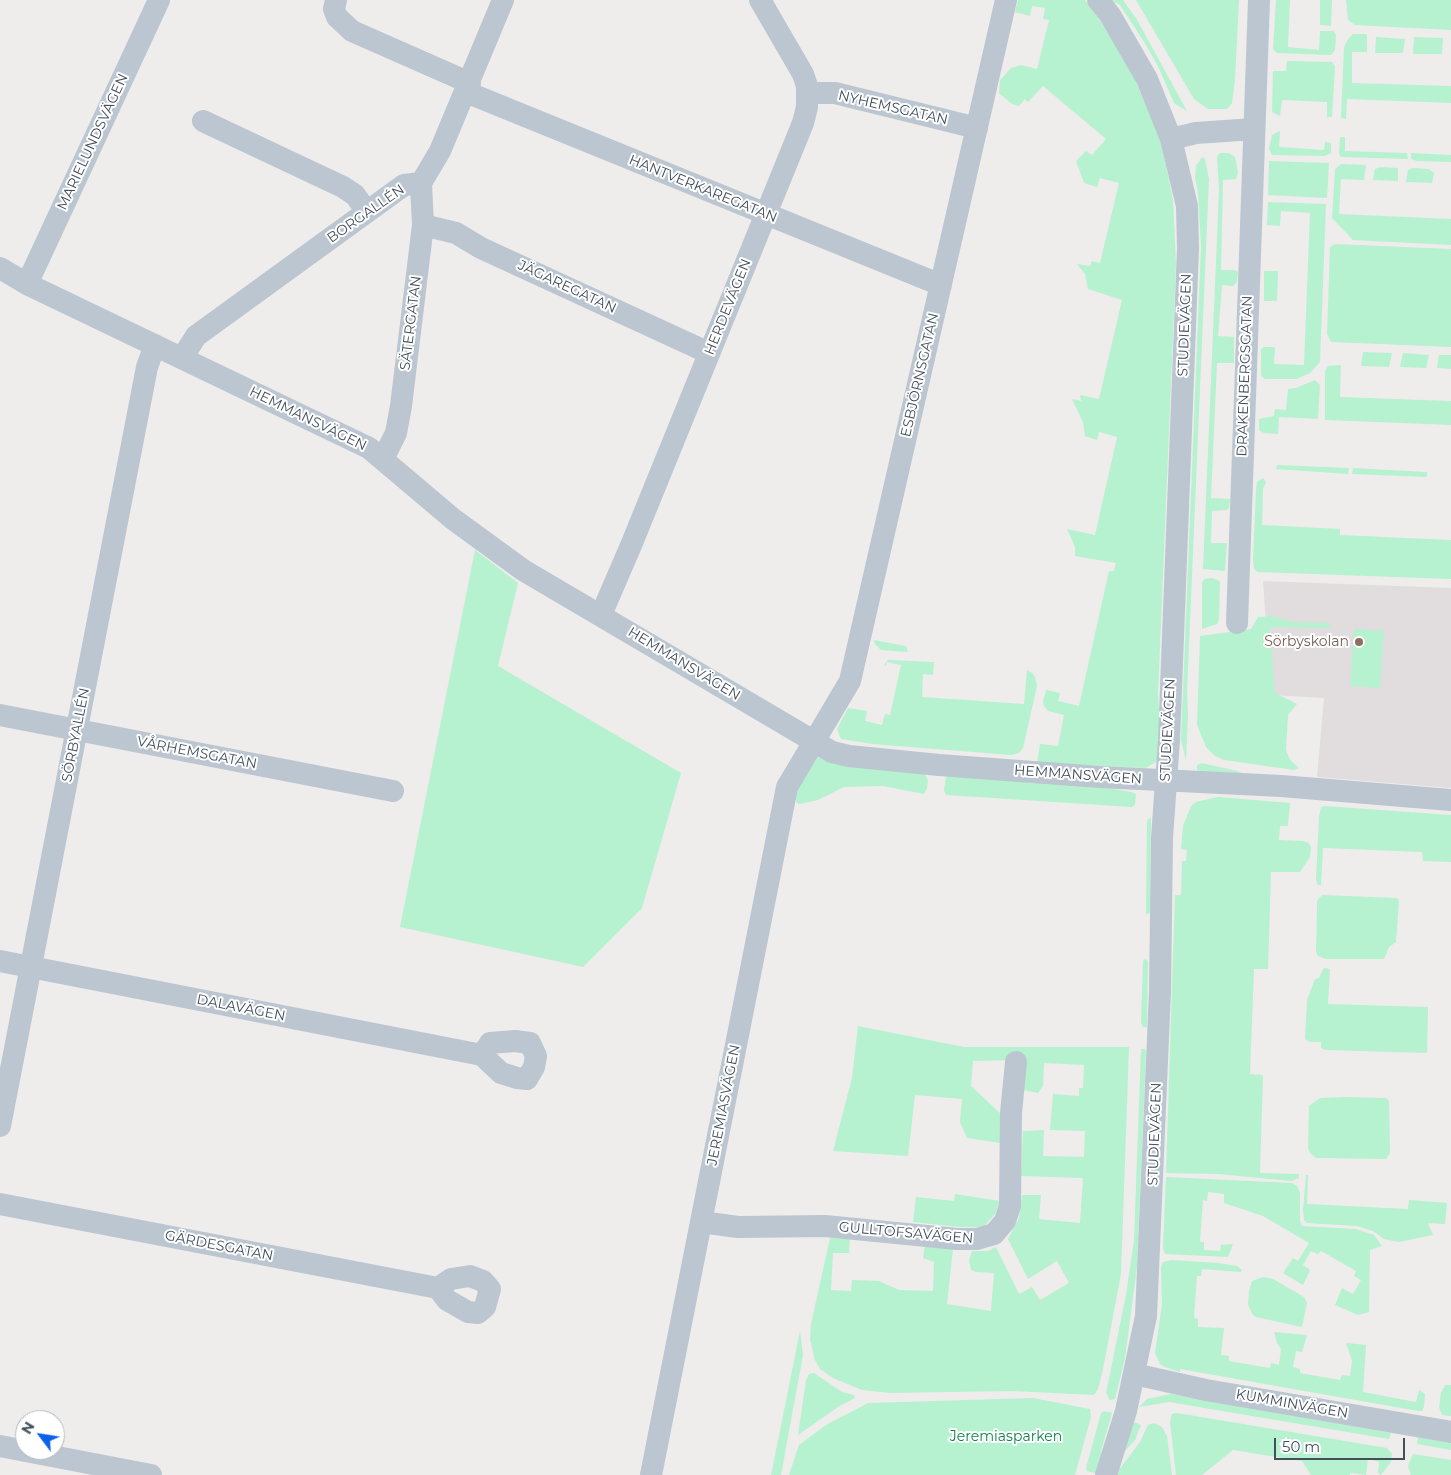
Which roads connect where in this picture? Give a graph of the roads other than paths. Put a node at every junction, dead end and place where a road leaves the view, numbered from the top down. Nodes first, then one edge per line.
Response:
1 (159, 0) edge
2 (336, 0) edge
3 (504, 0) edge
4 (760, 0) edge
5 (1006, 0) edge
6 (1098, 0) edge
7 (1259, 0) edge
8 (468, 88) junction
9 (808, 93) junction
10 (203, 121) dead end
11 (977, 128) junction
12 (1254, 129) junction
13 (1171, 139) junction
14 (421, 183) junction
15 (367, 212) junction
16 (766, 214) junction
17 (423, 225) junction
18 (0, 268) edge
19 (27, 284) junction
20 (941, 285) junction
21 (155, 345) junction
22 (709, 353) junction
23 (182, 358) junction
24 (383, 459) junction
25 (601, 615) junction
26 (1237, 623) dead end
27 (0, 715) edge
28 (76, 730) junction
29 (814, 741) junction
30 (1165, 780) junction
31 (393, 791) dead end
32 (1451, 800) edge
33 (0, 961) edge
34 (31, 967) junction
35 (482, 1054) dead end
36 (1016, 1062) dead end
37 (0, 1126) edge
38 (0, 1204) edge
39 (701, 1222) junction
40 (438, 1288) dead end
41 (1134, 1374) junction
42 (1451, 1432) edge
43 (0, 1446) edge
44 (150, 1475) edge
45 (652, 1475) edge
46 (1106, 1475) edge

1 - 19 street, MARIELUNDSVÄGEN
2 - 8 street, HANTVERKAREGATAN
3 - 8 street, BORGALLÉN
4 - 9 street, HERDEVÄGEN
5 - 11 street, ESBJÖRNSGATAN
6 - 13 street, STUDIEVÄGEN
7 - 12 street, DRAKENBERGSGATAN
8 - 14 street, BORGALLÉN
8 - 16 street, HANTVERKAREGATAN
9 - 11 street, NYHEMSGATAN
9 - 16 street, HERDEVÄGEN
10 - 15 street
11 - 20 street, ESBJÖRNSGATAN
12 - 13 street
12 - 26 street, DRAKENBERGSGATAN
13 - 30 street, STUDIEVÄGEN
14 - 15 street, BORGALLÉN
14 - 17 street, SÄTERGATAN
15 - 23 street, BORGALLÉN
16 - 20 street, HANTVERKAREGATAN
16 - 22 street, HERDEVÄGEN
17 - 22 street, JÄGAREGATAN
17 - 24 street, SÄTERGATAN
18 - 19 street, HEMMANSVÄGEN
19 - 21 street, HEMMANSVÄGEN
20 - 29 street, ESBJÖRNSGATAN
21 - 23 street, HEMMANSVÄGEN
21 - 28 street, SÖRBYALLÉN
22 - 25 street, HERDEVÄGEN
23 - 24 street, HEMMANSVÄGEN
24 - 25 street, HEMMANSVÄGEN
25 - 29 street, HEMMANSVÄGEN
27 - 28 street, VÅRHEMSGATAN
28 - 31 street, VÅRHEMSGATAN
28 - 34 street, SÖRBYALLÉN
29 - 30 street, HEMMANSVÄGEN
29 - 39 street, JEREMIASVÄGEN
30 - 32 street, HEMMANSVÄGEN
30 - 41 street, STUDIEVÄGEN
33 - 34 street, DALAVÄGEN
34 - 35 street, DALAVÄGEN
34 - 37 street, SÖRBYALLÉN
36 - 39 street, GULLTOFSAVÄGEN
38 - 40 street, GÄRDESGATAN
39 - 45 street, JEREMIASVÄGEN
41 - 42 street, KUMMINVÄGEN
41 - 46 street, STUDIEVÄGEN
43 - 44 street

